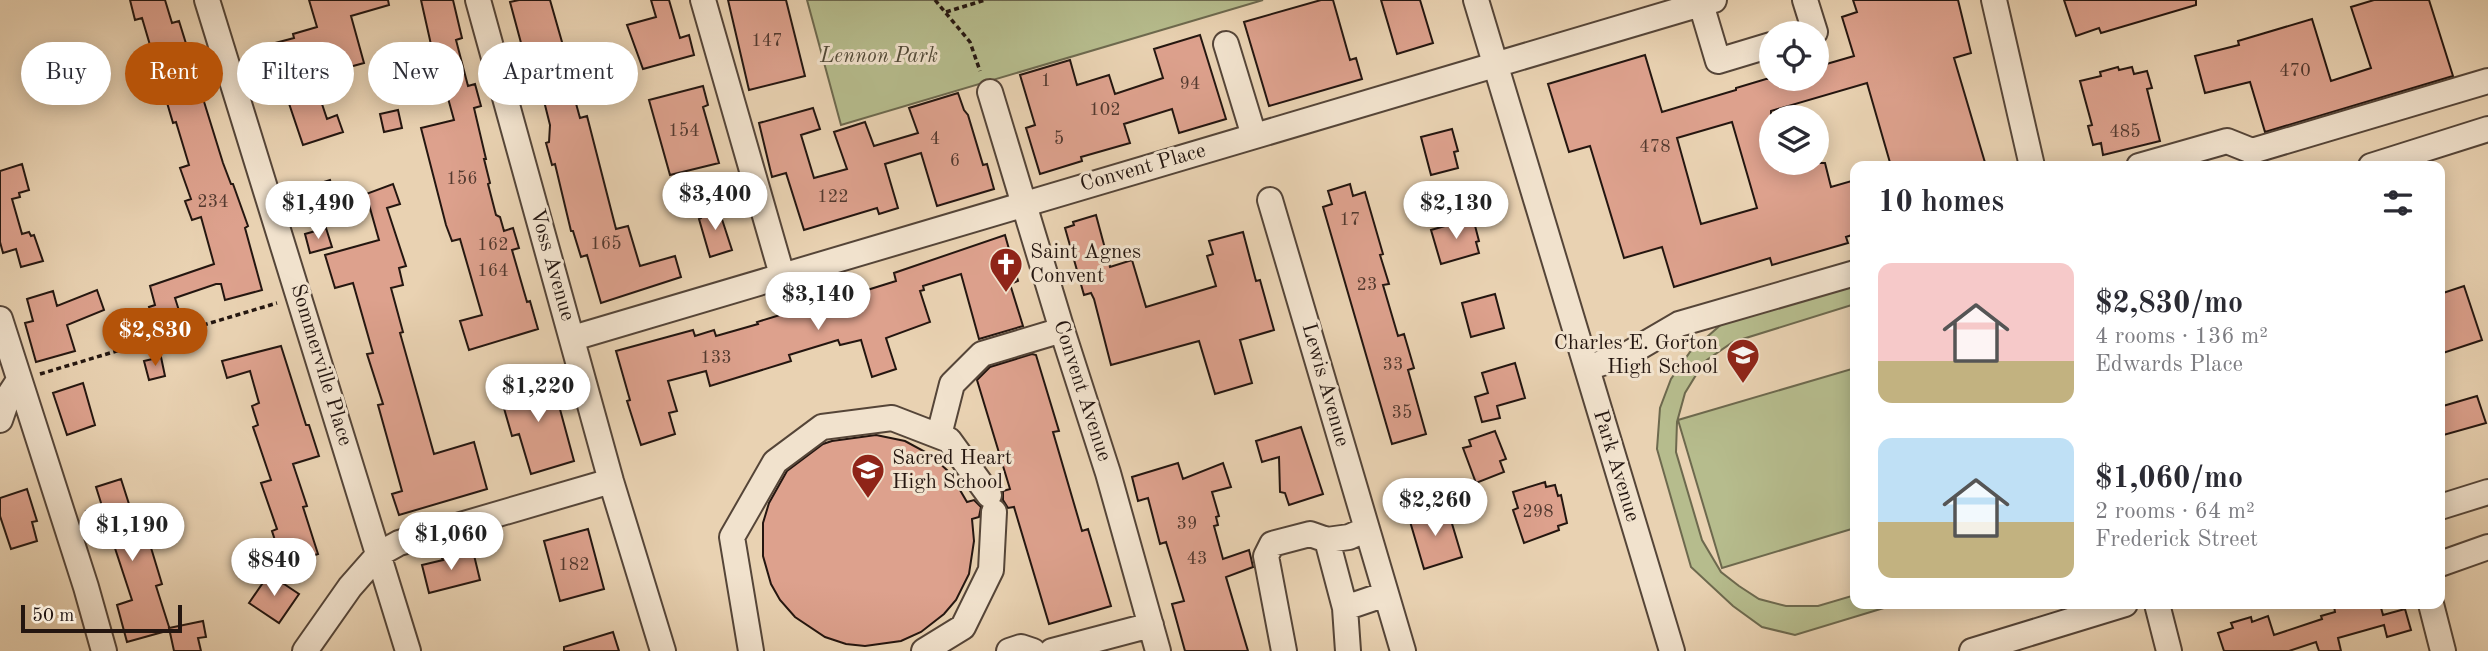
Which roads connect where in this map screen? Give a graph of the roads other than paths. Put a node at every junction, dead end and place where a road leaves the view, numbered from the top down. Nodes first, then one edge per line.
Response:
1 (207, 0) edge
2 (478, 0) edge
3 (703, 0) edge
4 (1476, 0) edge
5 (1805, 0) edge
6 (1994, 0) edge
7 (1708, 2) edge
8 (1812, 21) edge
9 (1226, 44) dead end
10 (1759, 49) edge
11 (1495, 64) junction
12 (2488, 81) edge
13 (990, 92) road end
14 (2488, 129) edge
15 (1254, 136) junction
16 (2031, 161) edge
17 (2157, 161) edge
18 (2387, 161) edge
19 (1270, 200) dead end
20 (1024, 203) junction
21 (1850, 274) edge
22 (782, 275) junction
23 (0, 319) edge
24 (1062, 330) junction
25 (573, 338) junction
26 (1587, 368) junction
27 (19, 380) junction
28 (0, 420) edge
29 (939, 435) junction
30 (611, 481) junction
31 (2488, 492) edge
32 (2445, 505) edge
33 (1367, 529) junction
34 (1327, 540) junction
35 (2488, 547) edge
36 (379, 554) junction
37 (2445, 562) edge
38 (1386, 594) junction
39 (1345, 608) junction
40 (2109, 609) edge
41 (2158, 609) edge
42 (2432, 609) edge
43 (1151, 625) junction
44 (104, 651) edge
45 (305, 651) edge
46 (408, 651) edge
47 (663, 651) edge
48 (751, 651) edge
49 (924, 651) edge
50 (1009, 651) edge
51 (1033, 651) edge
52 (1052, 651) edge
53 (1158, 651) edge
54 (1284, 651) edge
55 (1348, 651) edge
56 (1403, 651) edge
57 (1672, 651) edge
58 (1972, 651) edge
59 (2169, 651) edge
60 (2443, 651) edge

1 - 36 street, Sommerville Place
2 - 25 street, Voss Avenue
3 - 22 street
4 - 11 street, Park Avenue
5 - 8 street
6 - 16 street
7 - 10 street
7 - 11 street, Convent Place
9 - 15 street
11 - 15 street, Convent Place
11 - 26 street, Park Avenue
12 - 17 street
13 - 20 street, Convent Avenue
14 - 18 street
15 - 20 street, Convent Place
19 - 33 street, Lewis Avenue
20 - 22 street, Convent Place
20 - 24 street, Convent Avenue
21 - 26 street
22 - 25 street, Convent Place
23 - 27 street
24 - 29 street
24 - 43 street, Convent Avenue
25 - 30 street, Voss Avenue
26 - 57 street, Park Avenue
27 - 28 street
27 - 44 street
29 - 48 street
29 - 49 street
30 - 36 street
30 - 47 street, Voss Avenue
31 - 32 street
33 - 34 street
33 - 38 street, Lewis Avenue
34 - 39 street
34 - 54 street
35 - 37 street
36 - 45 street
36 - 46 street, Sommerville Place
38 - 39 street
38 - 56 street, Lewis Avenue
39 - 55 street
40 - 58 street
41 - 59 street
42 - 60 street
43 - 52 street
43 - 53 street, Convent Avenue
50 - 51 street

